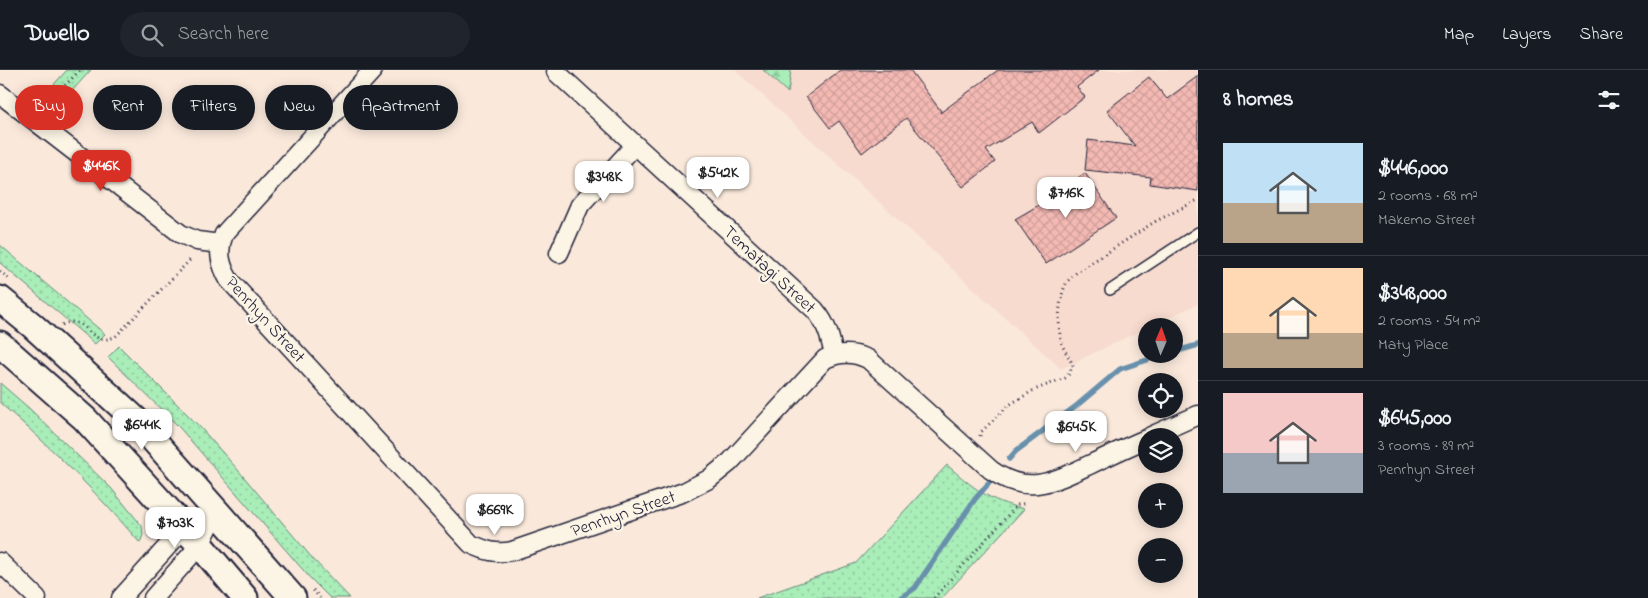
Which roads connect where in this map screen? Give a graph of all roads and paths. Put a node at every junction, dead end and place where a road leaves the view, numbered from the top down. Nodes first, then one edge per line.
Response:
1 (80, 70) edge
2 (374, 70) edge
3 (556, 72) dead end
4 (66, 85) edge
5 (0, 94) edge
6 (15, 105) edge
7 (48, 130) edge
8 (634, 144) junction
9 (1198, 200) edge
10 (1198, 232) edge
11 (197, 241) junction
12 (220, 244) junction
13 (559, 253) dead end
14 (1110, 290) dead end
15 (0, 299) edge
16 (62, 325) dead end
17 (0, 344) edge
18 (834, 354) junction
19 (1198, 415) edge
20 (1169, 428) edge
21 (980, 436) dead end
22 (1138, 443) edge
23 (1038, 484) junction
24 (216, 512) junction
25 (192, 536) junction
26 (0, 562) edge
27 (37, 598) edge
28 (121, 598) edge
29 (152, 598) edge
30 (245, 598) edge
31 (293, 598) edge
32 (934, 598) edge

1 - 4 path
2 - 12 street
3 - 8 street, Tematagi Street
5 - 6 street
7 - 11 street
8 - 13 street
8 - 18 street, Tematagi Street
9 - 21 path
10 - 14 lane
11 - 12 street
11 - 16 path
12 - 18 street, Penrhyn Street
15 - 24 main road
17 - 25 main road
18 - 23 street
19 - 20 street
22 - 23 street
23 - 32 path
24 - 25 street
24 - 31 main road
25 - 28 street
25 - 29 street
25 - 30 main road
26 - 27 street

